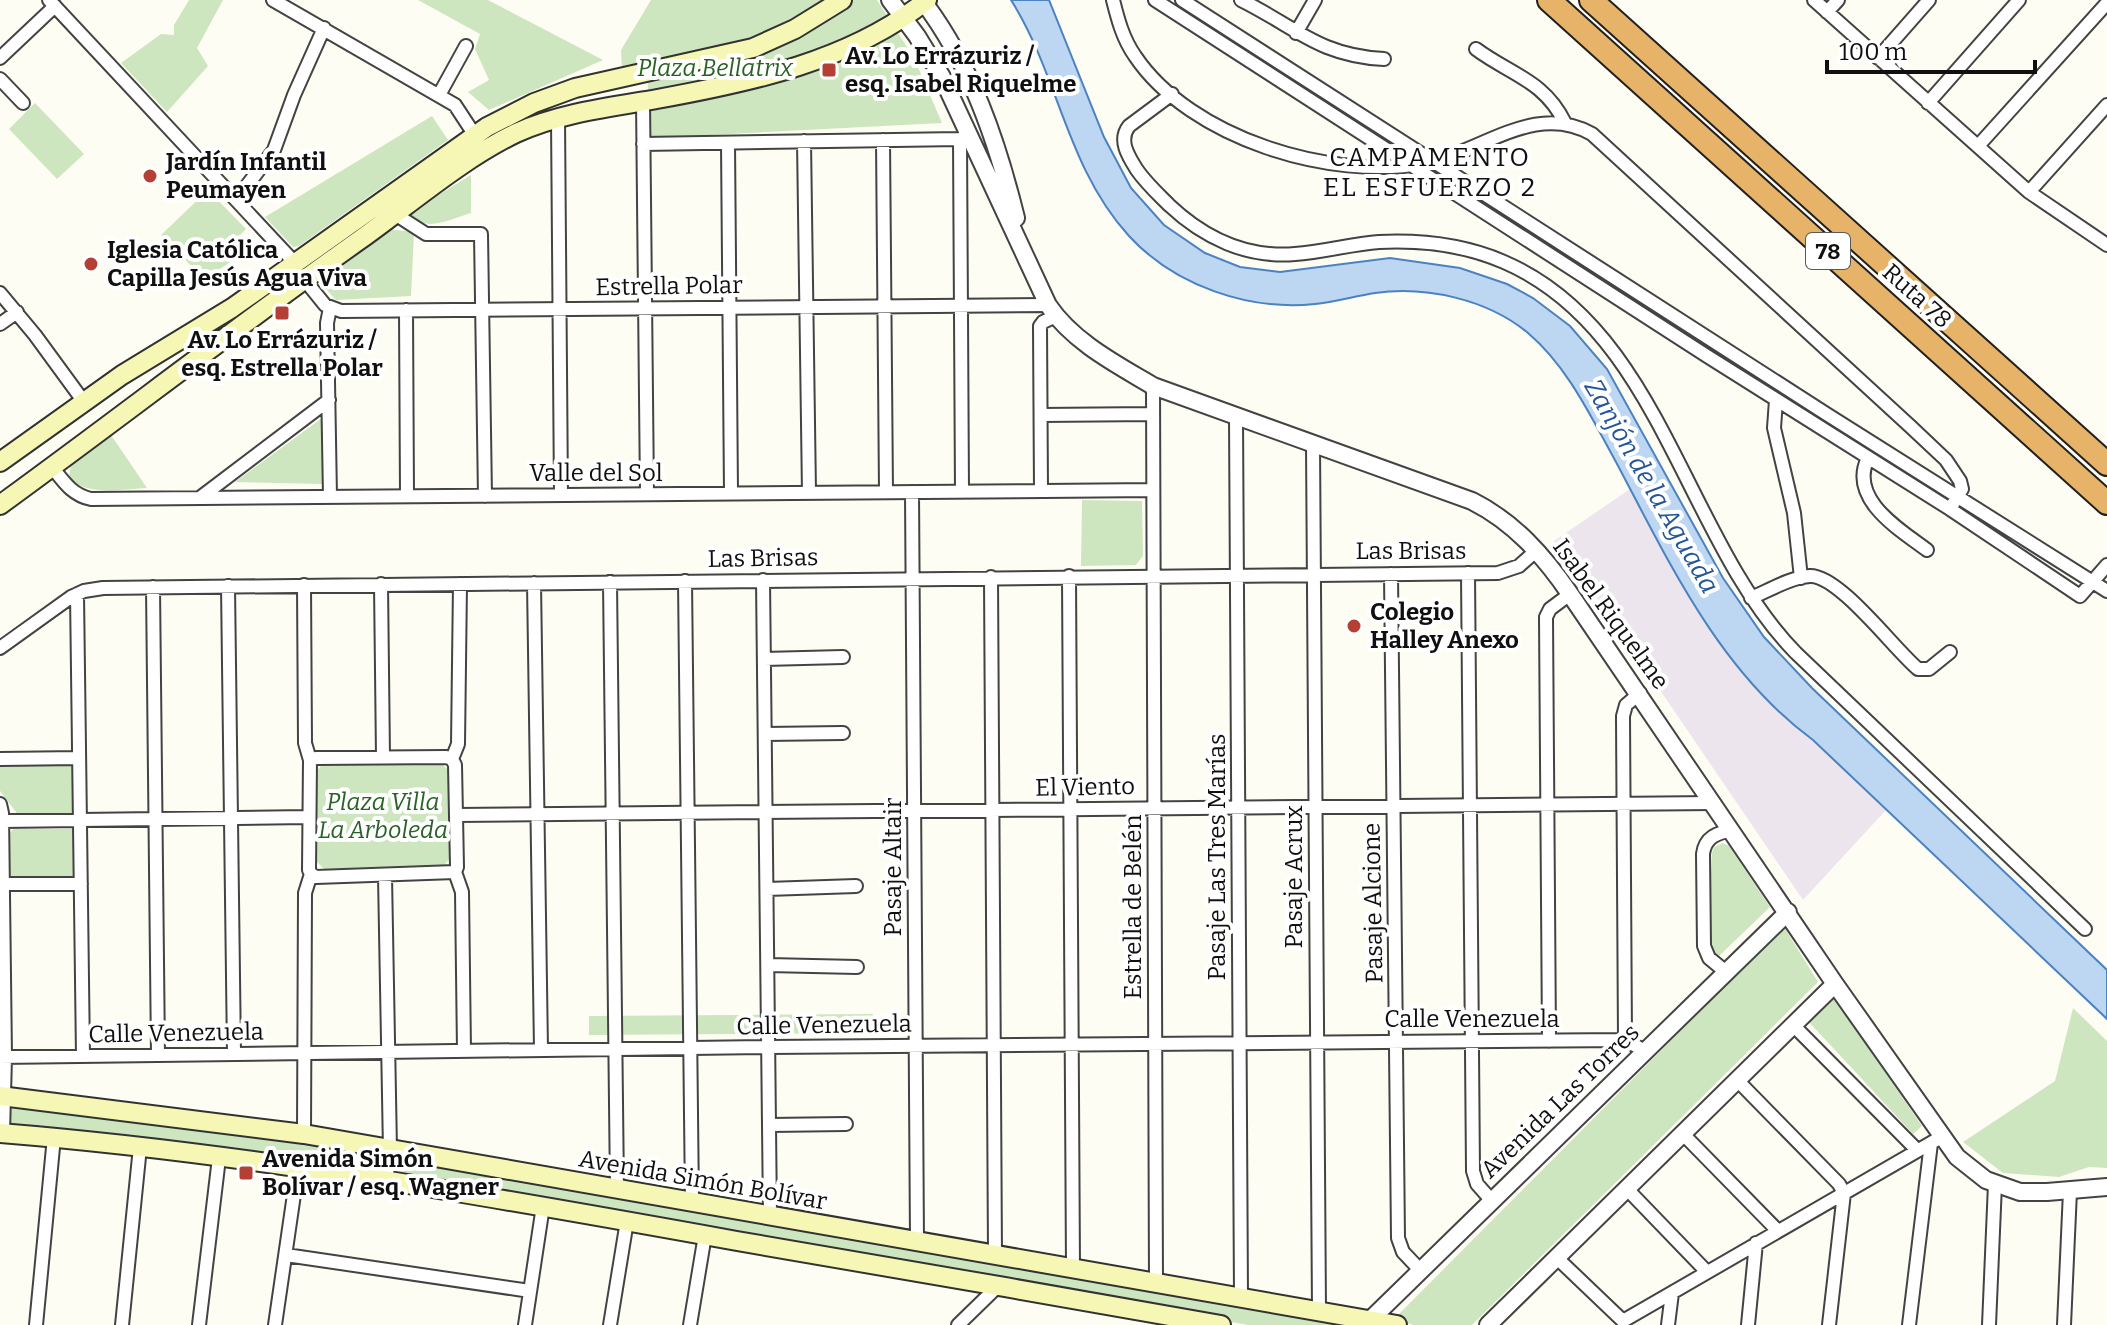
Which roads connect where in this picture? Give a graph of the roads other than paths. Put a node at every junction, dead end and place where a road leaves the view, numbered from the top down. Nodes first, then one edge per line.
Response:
1 (273, 0) edge
2 (842, 0) edge
3 (890, 0) edge
4 (1113, 0) edge
5 (1182, 0) edge
6 (1241, 0) edge
7 (1315, 0) edge
8 (1549, 0) edge
9 (1591, 0) edge
10 (1814, 0) edge
11 (1838, 0) edge
12 (1929, 0) edge
13 (2019, 0) edge
14 (925, 1) edge
15 (1163, 2) edge
16 (52, 3) edge
17 (2107, 3) edge
18 (1827, 12) junction
19 (903, 17) junction
20 (324, 28) junction
21 (1296, 33) junction
22 (466, 46) dead end
23 (1476, 49) dead end
24 (0, 58) edge
25 (1878, 58) junction
26 (1384, 59) dead end
27 (0, 79) edge
28 (1172, 94) junction
29 (439, 95) junction
30 (643, 101) junction
31 (23, 103) dead end
32 (1928, 103) junction
33 (2107, 105) edge
34 (558, 118) junction
35 (1565, 123) junction
36 (474, 134) junction
37 (964, 137) junction
38 (883, 140) junction
39 (804, 141) junction
40 (728, 143) junction
41 (643, 144) junction
42 (1978, 146) junction
43 (1434, 162) junction
44 (1410, 165) junction
45 (2029, 192) junction
46 (236, 200) junction
47 (395, 214) junction
48 (2107, 245) edge
49 (1022, 247) junction
50 (294, 262) junction
51 (1590, 262) junction
52 (1583, 275) junction
53 (304, 279) junction
54 (0, 293) edge
55 (961, 305) junction
56 (884, 306) junction
57 (729, 307) junction
58 (806, 307) junction
59 (330, 308) junction
60 (645, 308) junction
61 (483, 309) junction
62 (560, 309) junction
63 (406, 310) junction
64 (1052, 310) junction
65 (17, 312) junction
66 (0, 324) edge
67 (1714, 342) junction
68 (1707, 356) junction
69 (1769, 377) junction
70 (1153, 386) junction
71 (1761, 390) junction
72 (329, 400) junction
73 (1776, 400) junction
74 (84, 402) junction
75 (1153, 414) junction
76 (1041, 415) junction
77 (1828, 415) junction
78 (1236, 417) junction
79 (1821, 428) junction
80 (1313, 444) junction
81 (1868, 458) junction
82 (0, 462) edge
83 (2107, 464) edge
84 (52, 467) junction
85 (1153, 490) junction
86 (1041, 491) junction
87 (886, 492) junction
88 (912, 492) junction
89 (962, 492) junction
90 (731, 493) junction
91 (809, 493) junction
92 (647, 494) junction
93 (561, 495) junction
94 (407, 496) junction
95 (485, 496) junction
96 (330, 497) junction
97 (1957, 497) junction
98 (200, 498) junction
99 (2107, 503) edge
100 (0, 505) edge
101 (1950, 509) junction
102 (1537, 550) junction
103 (1927, 550) dead end
104 (2107, 565) edge
105 (1468, 573) junction
106 (1314, 574) junction
107 (1391, 574) junction
108 (1153, 575) junction
109 (1237, 575) junction
110 (1069, 576) junction
111 (991, 577) junction
112 (913, 578) junction
113 (1801, 578) junction
114 (763, 580) junction
115 (685, 581) junction
116 (610, 582) junction
117 (2091, 582) junction
118 (534, 583) junction
119 (381, 584) junction
120 (460, 584) junction
121 (304, 585) junction
122 (228, 586) junction
123 (153, 587) junction
124 (2107, 591) edge
125 (77, 594) junction
126 (1570, 594) junction
127 (1751, 598) junction
128 (0, 648) edge
129 (1950, 652) dead end
130 (843, 657) dead end
131 (764, 659) junction
132 (1640, 693) junction
133 (843, 733) dead end
134 (765, 734) junction
135 (383, 757) junction
136 (79, 758) junction
137 (0, 759) edge
138 (452, 759) junction
139 (310, 760) junction
140 (1714, 803) junction
141 (0, 804) edge
142 (1624, 804) junction
143 (1547, 805) junction
144 (1394, 806) junction
145 (1470, 806) junction
146 (1316, 807) junction
147 (1238, 808) junction
148 (1154, 809) junction
149 (992, 810) junction
150 (1070, 810) junction
151 (915, 811) junction
152 (688, 813) junction
153 (766, 813) junction
154 (613, 814) junction
155 (457, 815) junction
156 (537, 815) junction
157 (308, 817) junction
158 (231, 818) junction
159 (155, 819) junction
160 (80, 820) junction
161 (2, 821) junction
162 (1732, 830) junction
163 (455, 872) junction
164 (311, 874) junction
165 (385, 876) junction
166 (3, 884) junction
167 (81, 884) junction
168 (856, 886) dead end
169 (767, 889) junction
170 (1788, 912) junction
171 (2085, 929) dead end
172 (768, 965) junction
173 (857, 967) dead end
174 (1726, 972) junction
175 (1835, 984) junction
176 (1793, 1025) junction
177 (1625, 1040) junction
178 (1549, 1041) junction
179 (1396, 1042) junction
180 (1472, 1042) junction
181 (1240, 1043) junction
182 (1317, 1043) junction
183 (1156, 1044) junction
184 (994, 1045) junction
185 (1072, 1045) junction
186 (916, 1046) junction
187 (769, 1047) junction
188 (691, 1048) junction
189 (616, 1049) junction
190 (541, 1050) junction
191 (464, 1051) junction
192 (1645, 1051) junction
193 (387, 1052) junction
194 (307, 1053) junction
195 (234, 1054) junction
196 (158, 1055) junction
197 (83, 1056) junction
198 (3, 1057) edge
199 (1737, 1080) junction
200 (2, 1096) edge
201 (846, 1124) dead end
202 (770, 1125) junction
203 (1, 1133) edge
204 (304, 1134) junction
205 (1683, 1134) junction
206 (54, 1137) junction
207 (1937, 1139) junction
208 (140, 1147) junction
209 (390, 1150) junction
210 (1917, 1150) junction
211 (219, 1158) junction
212 (298, 1167) junction
213 (386, 1182) junction
214 (1995, 1184) junction
215 (2107, 1187) edge
216 (617, 1189) junction
217 (1627, 1189) junction
218 (2070, 1191) junction
219 (1844, 1193) junction
220 (1492, 1201) junction
221 (692, 1202) junction
222 (543, 1206) junction
223 (770, 1216) junction
224 (627, 1221) junction
225 (1778, 1231) junction
226 (705, 1235) junction
227 (917, 1241) junction
228 (1756, 1243) junction
229 (995, 1254) junction
230 (286, 1255) junction
231 (1557, 1258) junction
232 (1073, 1268) junction
233 (1421, 1271) junction
234 (1707, 1272) junction
235 (1156, 1283) junction
236 (997, 1287) junction
237 (530, 1291) junction
238 (1672, 1293) junction
239 (1241, 1297) junction
240 (1319, 1311) junction
241 (1368, 1322) edge
242 (1209, 1324) edge
243 (36, 1325) edge
244 (122, 1325) edge
245 (199, 1325) edge
246 (275, 1325) edge
247 (525, 1325) edge
248 (610, 1325) edge
249 (692, 1325) edge
250 (959, 1325) edge
251 (1397, 1325) edge
252 (1488, 1325) edge
253 (1668, 1325) edge
254 (1748, 1325) edge
255 (1829, 1325) edge
256 (1909, 1325) edge
257 (1989, 1325) edge
258 (2064, 1325) edge

1 - 20 street
2 - 36 main road
3 - 19 street, Isabel Riquelme
4 - 28 street
5 - 43 street
6 - 21 street
7 - 21 street
8 - 99 highway, Ruta 78 / 78
9 - 83 highway, Ruta 78 / 78
10 - 18 street
11 - 18 street
12 - 25 street
13 - 32 street
14 - 19 main road
14 - 49 street, Isabel Riquelme
15 - 44 street
16 - 24 street
16 - 46 street
17 - 42 street
18 - 25 street
19 - 30 main road
19 - 37 street, Isabel Riquelme
20 - 29 street
20 - 46 street
21 - 26 street
22 - 29 street
23 - 35 street
25 - 32 street
27 - 31 street
28 - 44 street
28 - 127 street
29 - 36 street
30 - 34 main road
30 - 41 street
32 - 42 street
33 - 45 street
34 - 47 main road
34 - 62 street
35 - 43 street
35 - 97 street
36 - 50 main road
37 - 38 street
37 - 49 street, Isabel Riquelme
37 - 55 street
38 - 39 street
38 - 56 street
39 - 40 street
39 - 58 street
40 - 41 street
40 - 57 street
41 - 60 street
42 - 45 street
43 - 44 street
43 - 51 street
44 - 52 street
45 - 48 street
46 - 50 street
47 - 53 main road
47 - 61 street
49 - 64 street, Isabel Riquelme
50 - 74 main road
51 - 52 street
51 - 67 street
52 - 68 street
53 - 59 street
53 - 84 main road
54 - 65 street
55 - 56 street, Estrella Polar
55 - 64 street, Estrella Polar
55 - 89 street
56 - 58 street, Estrella Polar
56 - 87 street
57 - 58 street, Estrella Polar
57 - 60 street, Estrella Polar
57 - 90 street
58 - 91 street
59 - 63 street, Estrella Polar
59 - 72 street
60 - 62 street, Estrella Polar
60 - 92 street
61 - 62 street, Estrella Polar
61 - 63 street, Estrella Polar
61 - 95 street
62 - 93 street
63 - 94 street
64 - 70 street, Isabel Riquelme
64 - 76 street
65 - 66 street
65 - 74 street
67 - 68 street
67 - 69 street
68 - 71 street
69 - 71 street
69 - 77 street
70 - 75 street, Estrella de Belén
70 - 78 street, Isabel Riquelme
71 - 73 street
72 - 96 street
72 - 98 street
73 - 79 street
73 - 113 street
74 - 82 main road
75 - 76 street
75 - 85 street, Estrella de Belén
76 - 86 street
77 - 79 street
77 - 97 street
78 - 80 street, Isabel Riquelme
78 - 109 street, Pasaje Las Tres Marías
79 - 81 street
80 - 102 street, Isabel Riquelme
80 - 106 street, Pasaje Acrux
81 - 101 street
81 - 103 street
84 - 98 street, Valle del Sol
84 - 100 main road
85 - 86 street, Valle del Sol
85 - 108 street, Estrella de Belén
86 - 89 street, Valle del Sol
87 - 88 street, Valle del Sol
87 - 91 street, Valle del Sol
88 - 89 street, Valle del Sol
88 - 112 street, Pasaje Altair
90 - 91 street, Valle del Sol
90 - 92 street, Valle del Sol
92 - 93 street, Valle del Sol
93 - 95 street, Valle del Sol
94 - 95 street, Valle del Sol
94 - 96 street, Valle del Sol
96 - 98 street, Valle del Sol
97 - 101 street
97 - 117 street
101 - 117 street
102 - 105 street, Las Brisas
102 - 126 street, Isabel Riquelme
104 - 117 street
105 - 107 street, Las Brisas
105 - 145 street
106 - 107 street, Las Brisas
106 - 109 street, Las Brisas
106 - 146 street, Pasaje Acrux
107 - 144 street, Pasaje Alcione
108 - 109 street, Las Brisas
108 - 110 street, Las Brisas
108 - 148 street, Estrella de Belén
109 - 147 street, Pasaje Las Tres Marías
110 - 111 street, Las Brisas
110 - 150 street
111 - 112 street, Las Brisas
111 - 149 street
112 - 114 street, Las Brisas
112 - 151 street, Pasaje Altair
113 - 127 street
113 - 129 street
114 - 115 street, Las Brisas
114 - 131 street
115 - 116 street, Las Brisas
115 - 152 street
116 - 118 street, Las Brisas
116 - 154 street
117 - 124 street
118 - 120 street, Las Brisas
118 - 156 street
119 - 120 street, Las Brisas
119 - 121 street, Las Brisas
119 - 135 street
120 - 138 street
121 - 122 street, Las Brisas
121 - 139 street
122 - 123 street, Las Brisas
122 - 158 street
123 - 125 street, Las Brisas
123 - 159 street
125 - 128 street, Las Brisas
125 - 136 street
126 - 132 street, Isabel Riquelme
126 - 143 street
127 - 171 street
130 - 131 street
131 - 134 street
132 - 140 street, Isabel Riquelme
132 - 142 street
133 - 134 street
134 - 153 street
135 - 138 street
135 - 139 street
136 - 137 street
136 - 160 street
138 - 155 street
139 - 157 street
140 - 142 street, El Viento
140 - 162 street, Isabel Riquelme
141 - 161 street
142 - 143 street, El Viento
142 - 177 street
143 - 145 street, El Viento
143 - 178 street
144 - 145 street, El Viento
144 - 146 street, El Viento
144 - 179 street, Pasaje Alcione
145 - 180 street
146 - 147 street, El Viento
146 - 182 street, Pasaje Acrux
147 - 148 street, El Viento
147 - 181 street, Pasaje Las Tres Marías
148 - 150 street, El Viento
148 - 183 street, Estrella de Belén
149 - 150 street, El Viento
149 - 151 street, El Viento
149 - 184 street
150 - 185 street
151 - 153 street, El Viento
151 - 186 street, Pasaje Altair
152 - 153 street, El Viento
152 - 154 street, El Viento
152 - 188 street
153 - 169 street
154 - 156 street, El Viento
154 - 189 street
155 - 156 street, El Viento
155 - 163 street
156 - 190 street
157 - 158 street
157 - 164 street
158 - 159 street
158 - 195 street
159 - 160 street
159 - 196 street
160 - 161 street
160 - 167 street
161 - 166 street
162 - 170 street, Isabel Riquelme
162 - 174 street
163 - 165 street
163 - 191 street
164 - 165 street
164 - 194 street
165 - 193 street
166 - 167 street
166 - 198 street
167 - 197 street
168 - 169 street
169 - 172 street
170 - 174 street, Avenida Las Torres
170 - 175 street, Isabel Riquelme
172 - 173 street
172 - 187 street
174 - 192 street, Avenida Las Torres
175 - 176 street
175 - 207 street, Isabel Riquelme
176 - 199 street
176 - 210 street
177 - 178 street, Calle Venezuela
177 - 192 street, Calle Venezuela
178 - 180 street, Calle Venezuela
179 - 180 street, Calle Venezuela
179 - 182 street, Calle Venezuela
179 - 233 street, Pasaje Alcione
180 - 220 street
181 - 182 street, Calle Venezuela
181 - 183 street, Calle Venezuela
181 - 239 street, Pasaje Las Tres Marías
182 - 240 street, Pasaje Acrux
183 - 185 street, Calle Venezuela
183 - 235 street, Estrella de Belén
184 - 185 street, Calle Venezuela
184 - 186 street, Calle Venezuela
184 - 229 street
185 - 232 street
186 - 187 street, Calle Venezuela
186 - 227 street, Pasaje Altair
187 - 188 street, Calle Venezuela
187 - 202 street
188 - 189 street, Calle Venezuela
188 - 221 street
189 - 190 street, Calle Venezuela
189 - 216 street
190 - 191 street, Calle Venezuela
191 - 193 street, Calle Venezuela
192 - 220 street, Avenida Las Torres
193 - 194 street, Calle Venezuela
193 - 209 street
194 - 195 street, Calle Venezuela
194 - 204 street
195 - 196 street, Calle Venezuela
196 - 197 street, Calle Venezuela
197 - 198 street, Calle Venezuela
198 - 200 street
199 - 205 street
199 - 219 street
200 - 203 street
200 - 204 main road, Avenida Simón Bolívar
201 - 202 street
202 - 223 street
203 - 206 main road
204 - 209 main road, Avenida Simón Bolívar
205 - 217 street
205 - 225 street
206 - 208 main road
206 - 243 street
207 - 210 street
207 - 214 street, Isabel Riquelme
207 - 256 street
208 - 211 main road
208 - 244 street
209 - 213 street
209 - 216 main road, Avenida Simón Bolívar
210 - 219 street
211 - 212 main road
211 - 245 street
212 - 213 main road
212 - 230 street
213 - 222 main road
214 - 218 street
214 - 257 street
215 - 218 street
216 - 221 main road, Avenida Simón Bolívar
217 - 231 street
217 - 234 street
218 - 258 street
219 - 225 street
219 - 255 street
220 - 233 street, Avenida Las Torres
221 - 223 main road, Avenida Simón Bolívar
222 - 224 main road
222 - 237 street
223 - 227 main road, Avenida Simón Bolívar
224 - 226 main road
224 - 248 street
225 - 228 street
226 - 236 main road
226 - 249 street
227 - 229 main road, Avenida Simón Bolívar
228 - 234 street
228 - 254 street
229 - 232 main road, Avenida Simón Bolívar
230 - 237 street
230 - 246 street
231 - 238 street
231 - 252 street
232 - 235 main road, Avenida Simón Bolívar
233 - 241 street, Avenida Las Torres
234 - 238 street
235 - 239 main road, Avenida Simón Bolívar
236 - 242 main road
236 - 250 street
237 - 247 street
238 - 253 street
239 - 240 main road, Avenida Simón Bolívar
240 - 241 main road, Avenida Simón Bolívar
241 - 251 main road, Avenida Simón Bolívar

